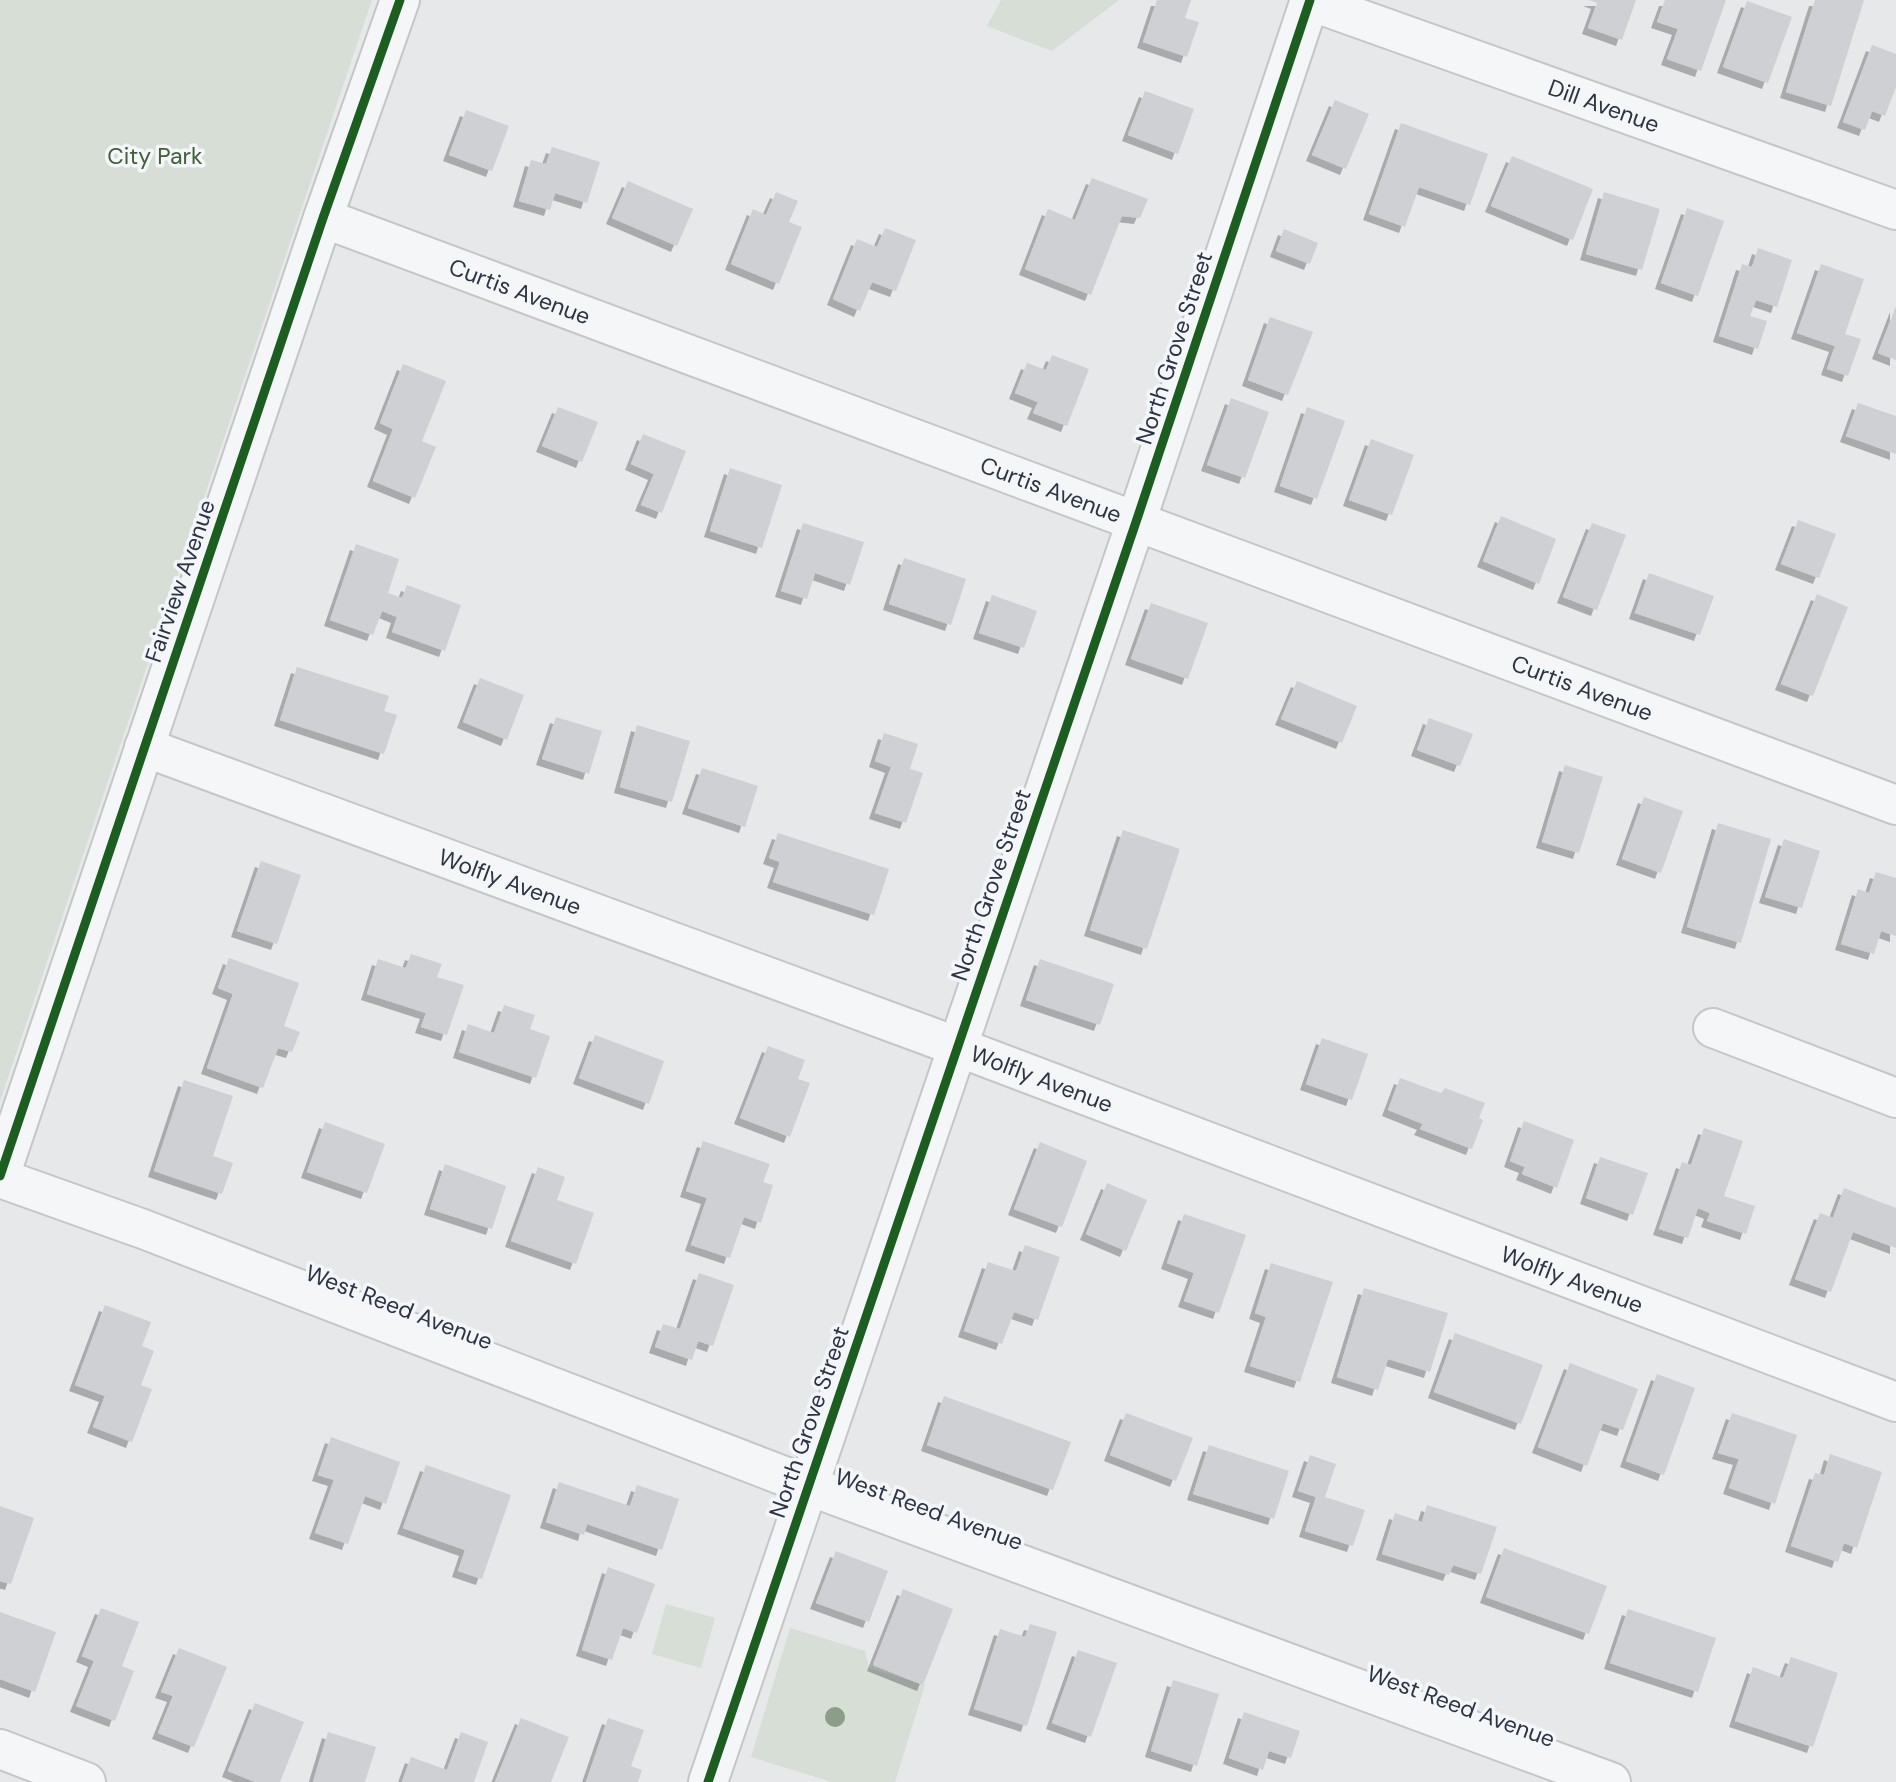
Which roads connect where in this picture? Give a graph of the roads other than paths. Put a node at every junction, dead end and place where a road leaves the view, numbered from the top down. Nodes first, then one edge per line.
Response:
1 (400, 0) edge
2 (1310, 1) edge
3 (1896, 210) edge
4 (323, 218) junction
5 (1136, 522) junction
6 (144, 747) junction
7 (1896, 805) edge
8 (1713, 1028) dead end
9 (956, 1047) junction
10 (1896, 1098) edge
11 (0, 1177) edge
12 (1896, 1402) edge
13 (807, 1485) junction
14 (0, 1749) edge
15 (86, 1782) edge
16 (708, 1782) edge
17 (1611, 1782) edge

1 - 4 street, Fairview Avenue
2 - 3 street, Dill Avenue
2 - 5 street, North Grove Street
4 - 5 street, Curtis Avenue
4 - 6 street, Fairview Avenue
5 - 7 street, Curtis Avenue
5 - 9 street, North Grove Street
6 - 9 street, Wolfly Avenue
6 - 11 street, Fairview Avenue
8 - 10 street
9 - 12 street, Wolfly Avenue
9 - 13 street, North Grove Street
11 - 13 street, West Reed Avenue
13 - 16 street, North Grove Street
13 - 17 street, West Reed Avenue
14 - 15 street

